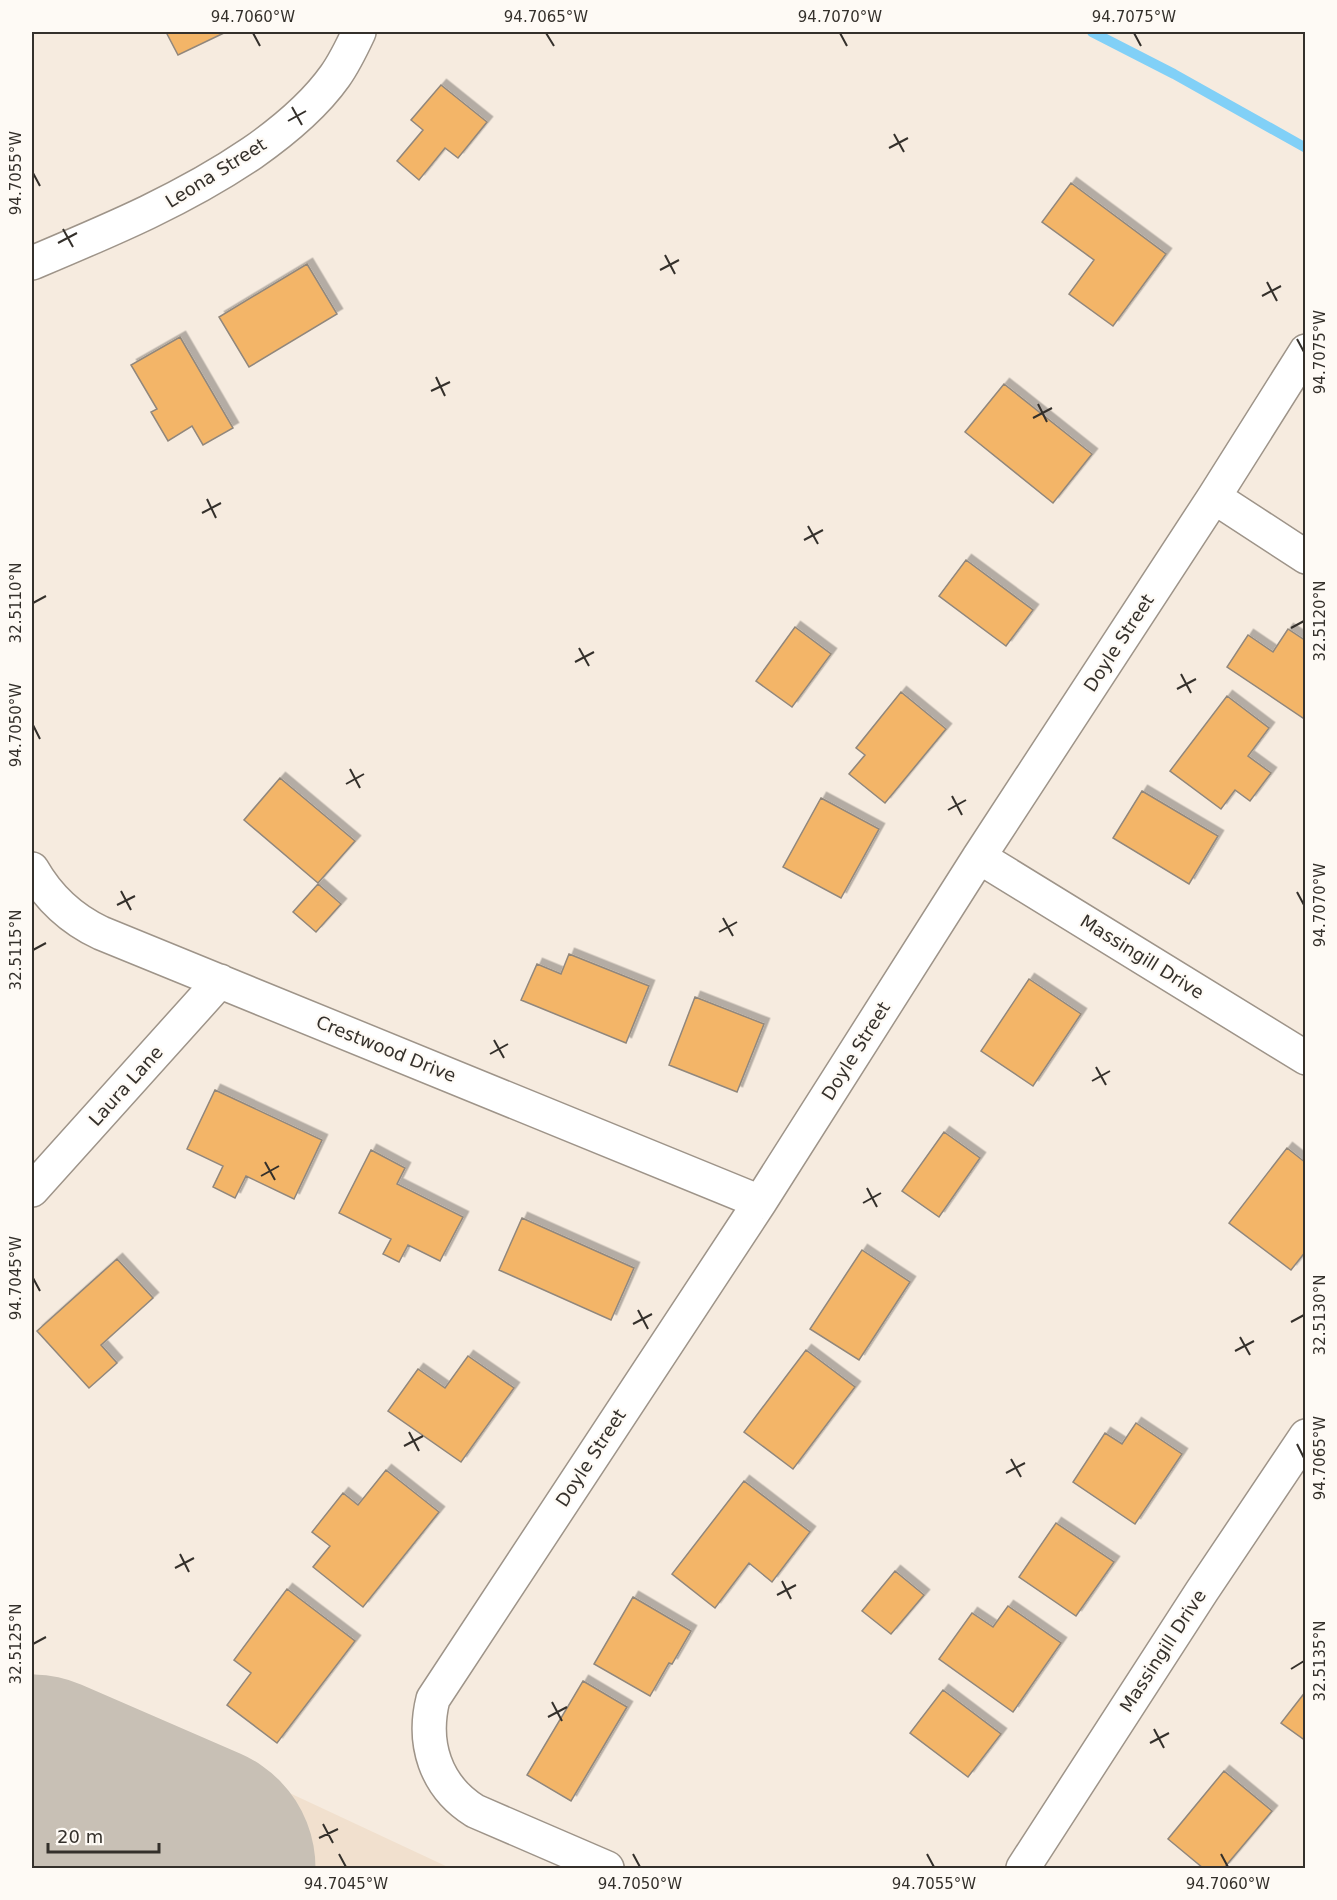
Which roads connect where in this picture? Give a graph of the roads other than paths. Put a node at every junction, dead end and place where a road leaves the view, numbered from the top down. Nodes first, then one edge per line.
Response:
1 (359, 32) edge
2 (32, 263) edge
3 (1305, 351) edge
4 (1214, 497) junction
5 (1305, 557) edge
6 (979, 857) junction
7 (32, 869) edge
8 (220, 981) junction
9 (1305, 1058) edge
10 (32, 1190) edge
11 (760, 1202) junction
12 (1305, 1436) edge
13 (607, 1869) edge
14 (1023, 1869) edge

1 - 2 street, Leona Street
3 - 4 street, Doyle Street
4 - 5 street
4 - 6 street, Doyle Street
6 - 9 street, Massingill Drive
6 - 11 street, Doyle Street
7 - 8 street, Crestwood Drive
8 - 10 street, Laura Lane
8 - 11 street, Crestwood Drive
11 - 13 street, Doyle Street
12 - 14 street, Massingill Drive

